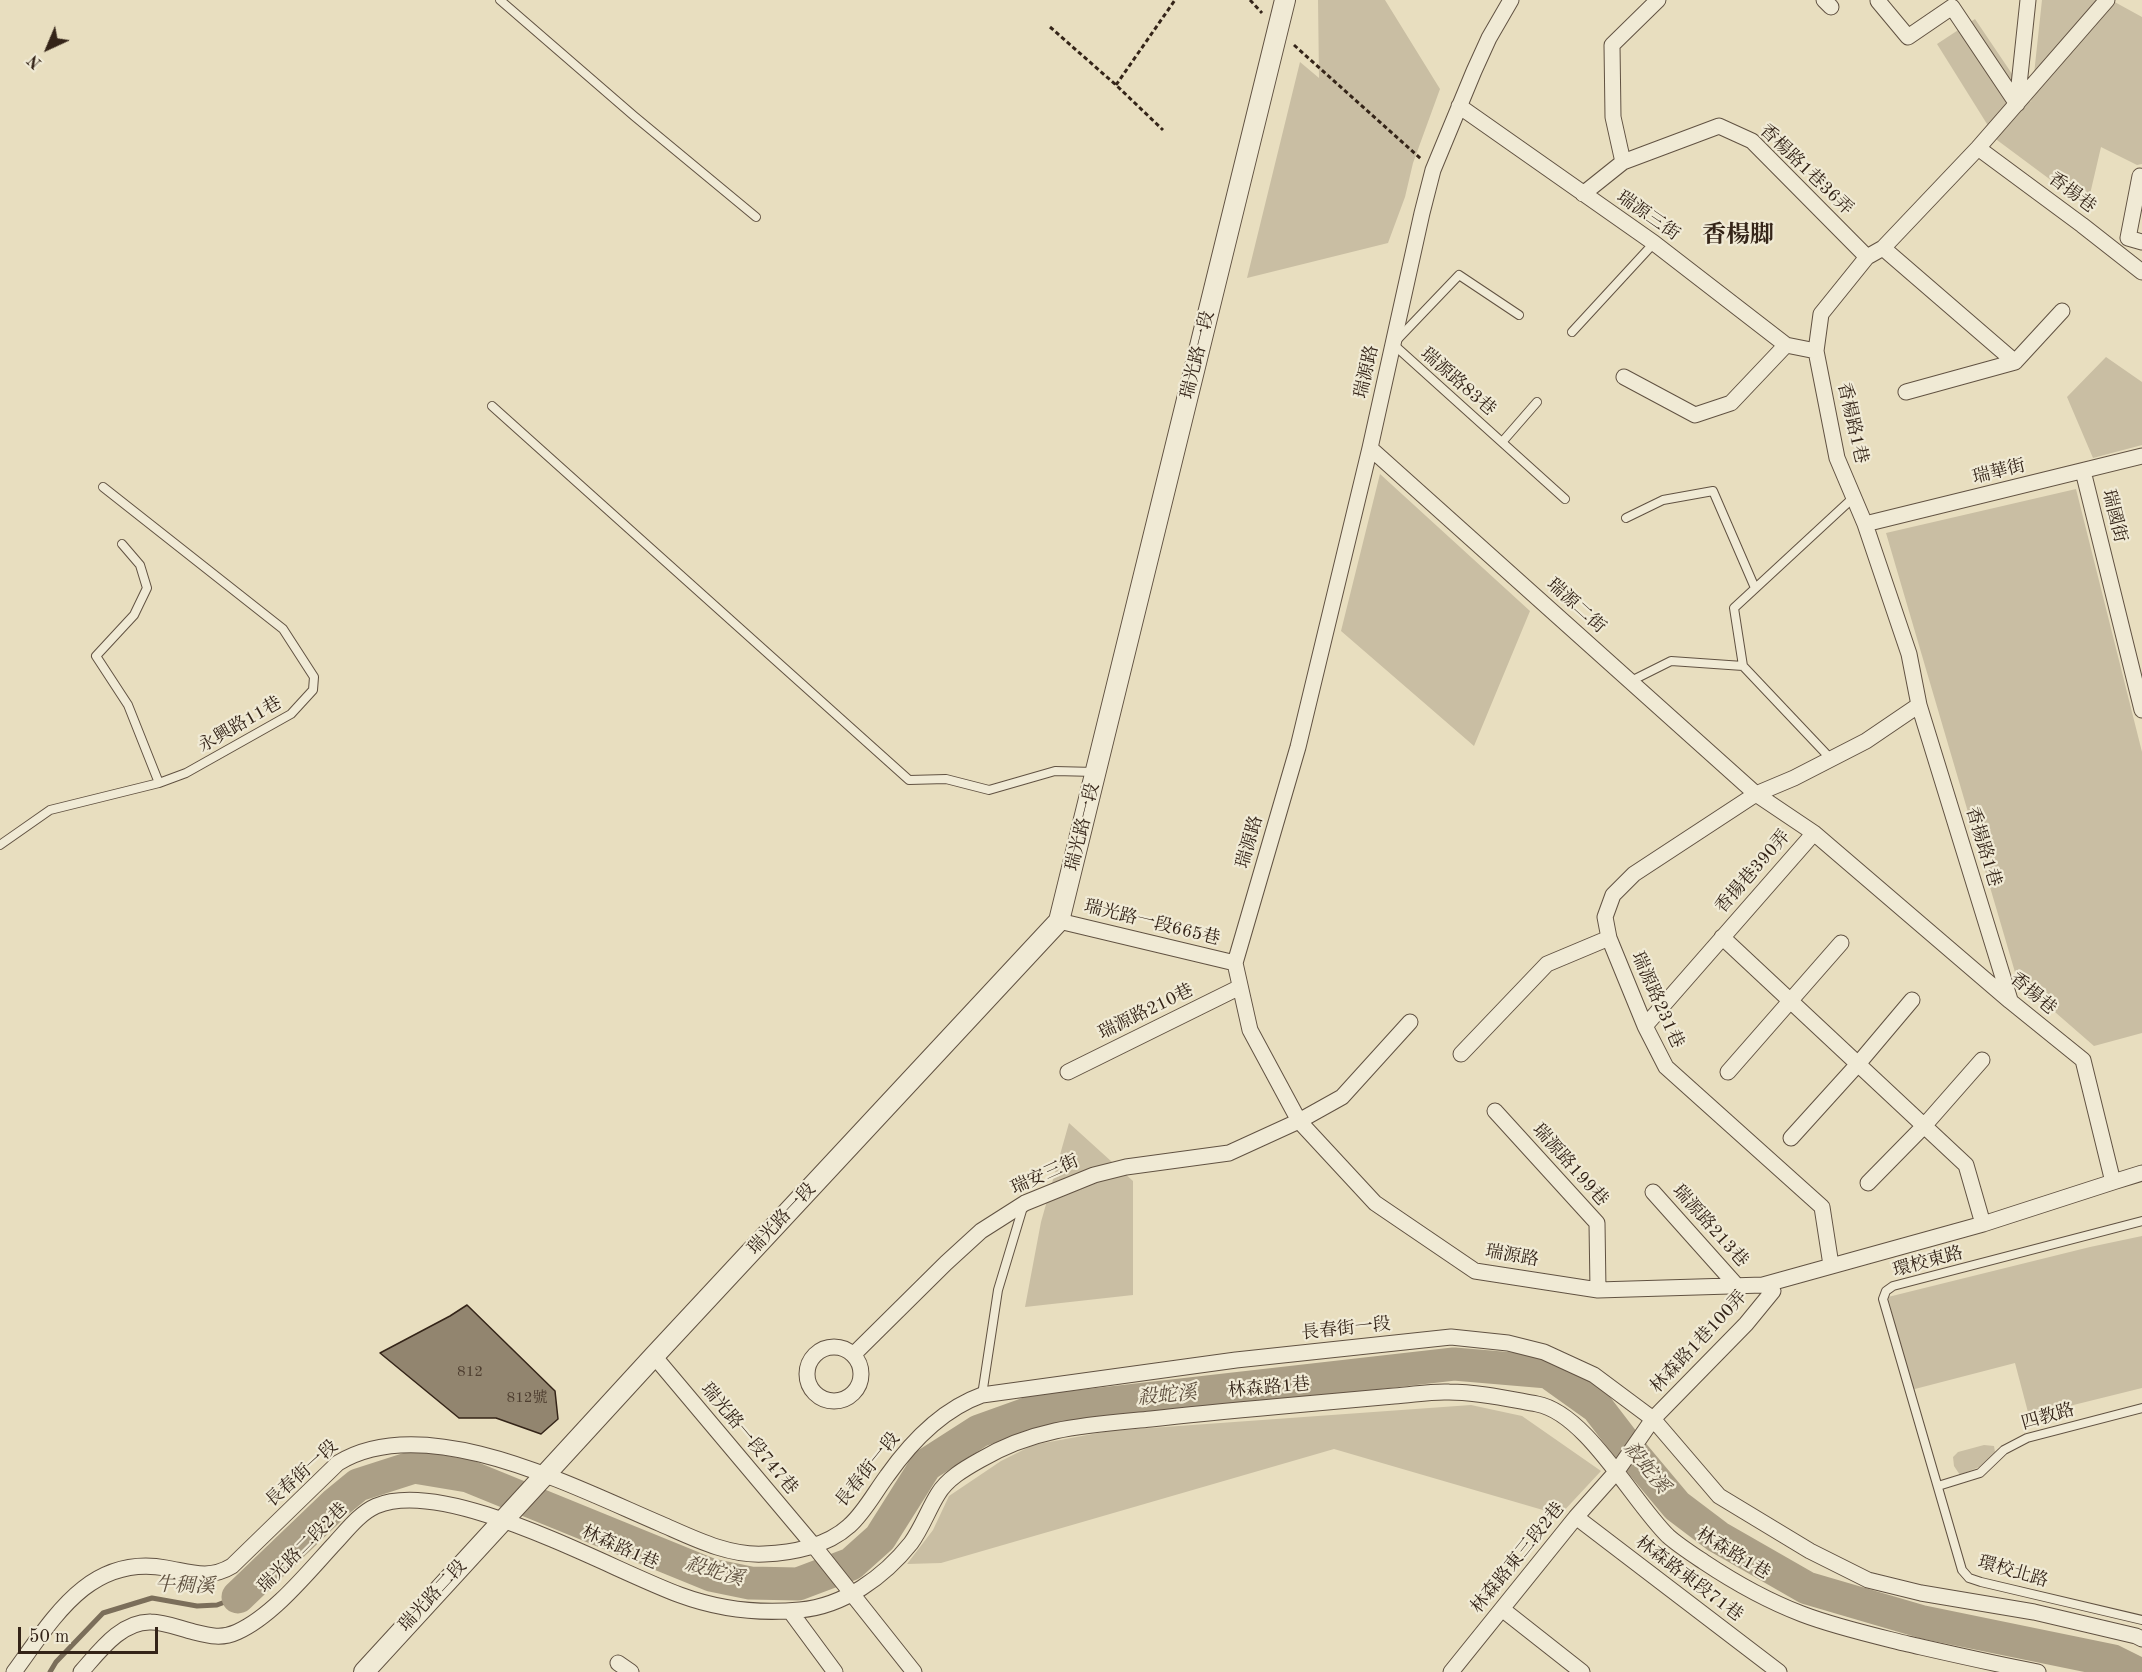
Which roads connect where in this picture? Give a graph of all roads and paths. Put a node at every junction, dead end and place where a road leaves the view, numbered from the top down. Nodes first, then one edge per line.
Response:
1 (500, 0) edge
2 (1175, 0) edge
3 (1250, 0) edge
4 (1285, 0) edge
5 (1511, 0) edge
6 (1658, 0) edge
7 (2028, 0) edge
8 (2107, 0) edge
9 (1878, 1) edge
10 (1050, 27) dead end
11 (1277, 30) junction
12 (1116, 85) junction
13 (2017, 104) junction
14 (1459, 106) junction
15 (1163, 130) dead end
16 (1978, 147) junction
17 (1623, 162) junction
18 (1433, 170) junction
19 (2140, 176) dead end
20 (1583, 194) junction
21 (756, 217) dead end
22 (2142, 242) edge
23 (1654, 243) junction
24 (1883, 248) junction
25 (1867, 257) junction
26 (2142, 272) edge
27 (2062, 311) dead end
28 (1519, 315) dead end
29 (1572, 332) dead end
30 (1393, 344) junction
31 (1786, 345) junction
32 (1816, 351) junction
33 (2015, 362) junction
34 (1624, 377) dead end
35 (1906, 392) dead end
36 (1537, 402) dead end
37 (492, 406) dead end
38 (1503, 441) junction
39 (1370, 448) junction
40 (2142, 456) edge
41 (2083, 471) junction
42 (103, 487) dead end
43 (1854, 497) junction
44 (1565, 499) dead end
45 (1626, 518) dead end
46 (1865, 524) junction
47 (122, 544) dead end
48 (1755, 588) junction
49 (1743, 666) junction
50 (1631, 681) junction
51 (1919, 705) junction
52 (2142, 710) edge
53 (1831, 759) junction
54 (1097, 772) junction
55 (159, 783) junction
56 (1756, 794) junction
57 (1814, 833) junction
58 (0, 845) edge
59 (1059, 921) junction
60 (1722, 937) junction
61 (1609, 938) junction
62 (1841, 943) dead end
63 (1235, 963) junction
64 (1240, 987) junction
65 (1912, 1000) dead end
66 (1791, 1001) junction
67 (2010, 1001) junction
68 (1410, 1022) dead end
69 (1645, 1026) junction
70 (1461, 1054) dead end
71 (1982, 1060) dead end
72 (1858, 1064) junction
73 (1068, 1072) dead end
74 (1728, 1072) dead end
75 (1495, 1111) dead end
76 (1299, 1121) junction
77 (1924, 1126) junction
78 (1791, 1138) dead end
79 (2142, 1173) edge
80 (2113, 1182) junction
81 (1868, 1183) dead end
82 (1653, 1192) dead end
83 (1024, 1203) junction
84 (2142, 1221) edge
85 (1983, 1224) junction
86 (1831, 1265) junction
87 (1737, 1286) junction
88 (1598, 1290) junction
89 (1773, 1291) dead end
90 (853, 1355) dead end
91 (654, 1356) junction
92 (982, 1395) junction
93 (2142, 1407) edge
94 (1653, 1419) junction
95 (1617, 1471) junction
96 (546, 1475) junction
97 (1938, 1486) junction
98 (1576, 1517) junction
99 (504, 1521) junction
100 (814, 1546) junction
101 (851, 1595) junction
102 (1502, 1609) junction
103 (789, 1611) junction
104 (2142, 1620) edge
105 (2142, 1639) edge
106 (14, 1672) edge
107 (81, 1672) edge
108 (364, 1672) edge
109 (835, 1672) edge
110 (914, 1672) edge
111 (1451, 1672) edge
112 (1582, 1672) edge
113 (1779, 1672) edge
114 (2038, 1672) edge

1 - 21 lane
2 - 12 path
3 - 11 path
4 - 11 street, 瑞光路一段
5 - 14 street, 瑞源路
6 - 17 street
7 - 13 street
8 - 13 street
9 - 13 street
10 - 12 path
11 - 18 path
11 - 54 street, 瑞光路一段
12 - 15 path
13 - 16 street, 香楊路1巷
14 - 18 street, 瑞源路
14 - 20 street, 瑞源三街
16 - 24 street, 香楊路1巷
16 - 26 street, 香揚巷
17 - 20 street, 香楊路1巷36弄
17 - 25 street, 香楊路1巷36弄
18 - 30 street, 瑞源路
19 - 22 street
20 - 23 street, 瑞源三街
23 - 29 lane
23 - 31 street, 瑞源三街
24 - 25 street, 香楊路1巷
24 - 33 street
25 - 32 street, 香楊路1巷
27 - 33 street
28 - 30 lane
30 - 38 lane, 瑞源路83巷
30 - 39 street, 瑞源路
31 - 32 street, 瑞源三街
31 - 34 street
32 - 43 street, 香楊路1巷
33 - 35 street
36 - 38 lane
37 - 54 lane
38 - 44 lane, 瑞源路83巷
39 - 50 street, 瑞源二街
39 - 63 street, 瑞源路
40 - 41 street, 瑞華街
41 - 46 street, 瑞華街
41 - 52 street, 瑞國街
42 - 55 lane, 永興路11巷
43 - 46 street, 香楊路1巷
43 - 48 lane
45 - 48 lane
46 - 51 street, 香楊路1巷
47 - 55 lane
48 - 49 lane
49 - 50 lane
49 - 53 lane
50 - 56 street, 瑞源二街
51 - 53 street
51 - 67 street, 香揚路1巷
53 - 56 street
54 - 59 street, 瑞光路一段
55 - 58 lane, 永興路11巷
56 - 57 street, 香揚巷
56 - 61 street, 瑞源路231巷
57 - 60 street, 香揚巷390弄
57 - 67 street, 香揚巷
59 - 63 street, 瑞光路一段665巷
59 - 91 street, 瑞光路一段
60 - 66 street
60 - 69 street, 香揚巷390弄
61 - 69 street, 瑞源路231巷
61 - 70 street
62 - 66 street
63 - 64 street, 瑞源路
64 - 73 street, 瑞源路210巷
64 - 76 street, 瑞源路
65 - 72 street
66 - 72 street
66 - 74 street
67 - 80 street, 香揚巷
68 - 76 street, 瑞安三街
69 - 86 street, 瑞源路231巷
71 - 77 street
72 - 77 street
72 - 78 street
75 - 88 street, 瑞源路199巷
76 - 83 street, 瑞安三街
76 - 88 street, 瑞源路
77 - 81 street
77 - 85 street
79 - 80 street
80 - 85 street
82 - 87 street, 瑞源路213巷
83 - 90 street, 瑞安三街
83 - 92 lane
84 - 97 lane, 環校東路
85 - 86 street
86 - 87 street, 瑞源路
87 - 88 street, 瑞源路
89 - 94 street, 林森路1巷100弄
91 - 96 street, 瑞光路一段
91 - 100 street, 瑞光路一段747巷
92 - 94 street, 長春街一段
92 - 100 street, 長春街一段
93 - 97 lane, 四教路
94 - 95 street, 林森路1巷100弄
94 - 105 street
95 - 98 street, 林森路東三段2巷
95 - 101 street, 林森路1巷
95 - 114 street, 林森路1巷
96 - 99 street, 瑞光路二段
96 - 100 street, 長春街一段
96 - 106 street, 長春街一段
97 - 104 lane, 環校北路
98 - 102 street, 林森路東三段2巷
98 - 113 street, 林森路東段71巷
99 - 103 street, 林森路1巷
99 - 107 street, 瑞光路二段2巷
99 - 108 street, 瑞光路二段
100 - 101 street, 瑞光路一段747巷
101 - 103 street, 林森路1巷
101 - 110 street, 瑞光路一段747巷
102 - 111 street, 林森路東三段2巷
102 - 112 street
103 - 109 street

